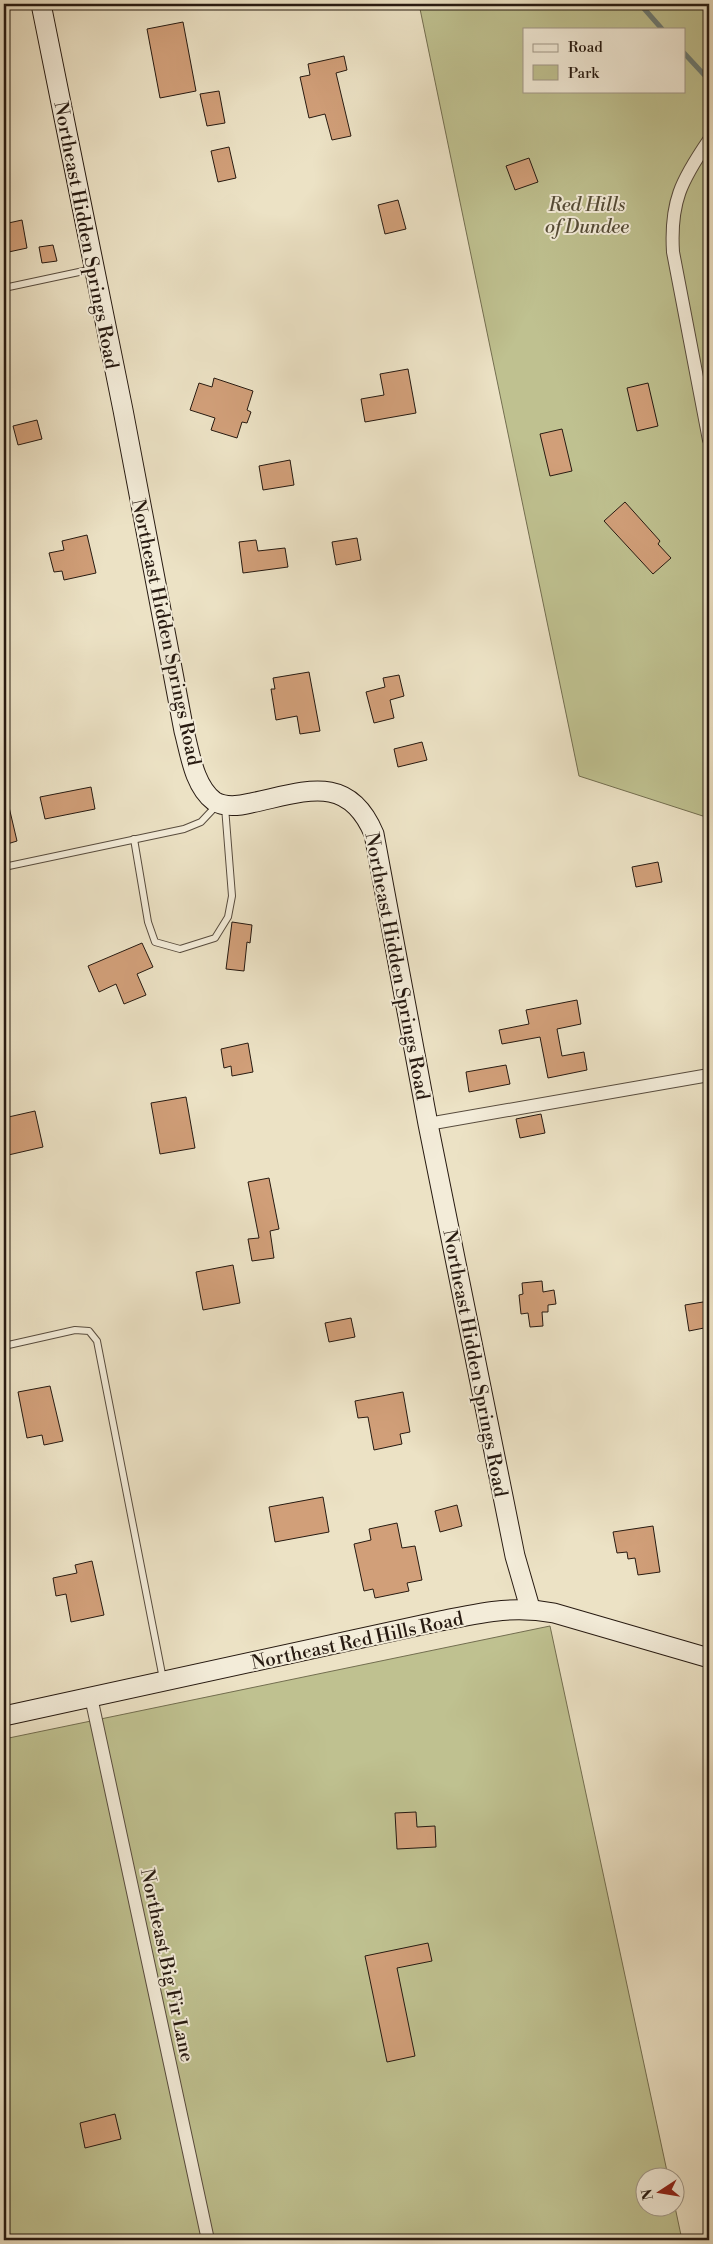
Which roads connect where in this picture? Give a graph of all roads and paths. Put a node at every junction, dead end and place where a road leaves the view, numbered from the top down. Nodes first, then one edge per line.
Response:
1 (41, 4) edge
2 (709, 140) edge
3 (94, 269) junction
4 (4, 288) edge
5 (709, 440) edge
6 (222, 804) junction
7 (134, 839) junction
8 (4, 867) edge
9 (709, 1075) edge
10 (428, 1124) junction
11 (4, 1346) edge
12 (530, 1608) junction
13 (709, 1658) edge
14 (163, 1682) junction
15 (91, 1698) junction
16 (4, 1716) edge
17 (208, 2240) edge

1 - 3 street, Northeast Hidden Springs Road
2 - 5 street
3 - 4 lane
3 - 6 street, Northeast Hidden Springs Road
6 - 7 lane
6 - 7 lane
6 - 10 street, Northeast Hidden Springs Road
7 - 8 lane
9 - 10 street
10 - 12 street, Northeast Hidden Springs Road
11 - 14 lane
12 - 13 street, Northeast Red Hills Road
12 - 14 street, Northeast Red Hills Road
14 - 15 street, Northeast Red Hills Road
15 - 16 street, Northeast Red Hills Road
15 - 17 street, Northeast Big Fir Lane

